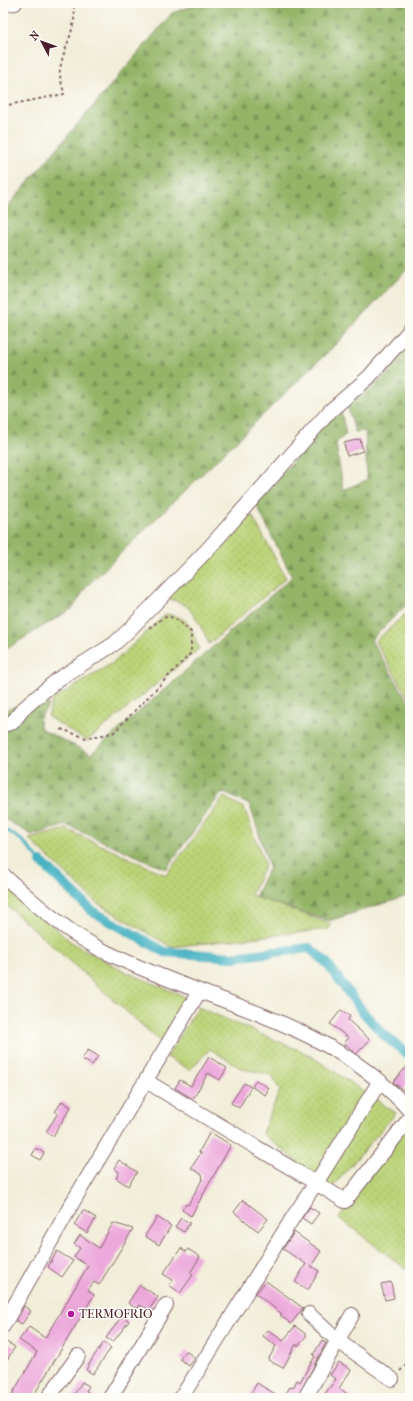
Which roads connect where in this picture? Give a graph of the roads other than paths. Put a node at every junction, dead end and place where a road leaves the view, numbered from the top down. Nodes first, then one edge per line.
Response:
1 (15, 3) edge
2 (3, 4) edge
3 (410, 330) edge
4 (3, 725) edge
5 (3, 875) edge
6 (199, 992) junction
7 (146, 1081) junction
8 (380, 1082) junction
9 (410, 1111) edge
10 (410, 1118) edge
11 (316, 1183) junction
12 (166, 1305) dead end
13 (310, 1314) dead end
14 (352, 1315) dead end
15 (3, 1326) edge
16 (338, 1341) junction
17 (78, 1356) dead end
18 (392, 1380) dead end
19 (48, 1398) edge
20 (110, 1398) edge
21 (181, 1398) edge
22 (305, 1398) edge

1 - 2 street
3 - 4 street
5 - 6 street
6 - 7 street
6 - 8 street
7 - 11 street
7 - 15 street
8 - 9 street
8 - 11 street
10 - 11 street
11 - 21 street
12 - 20 street
13 - 16 street
14 - 16 street
16 - 18 street
16 - 22 street
17 - 19 street

